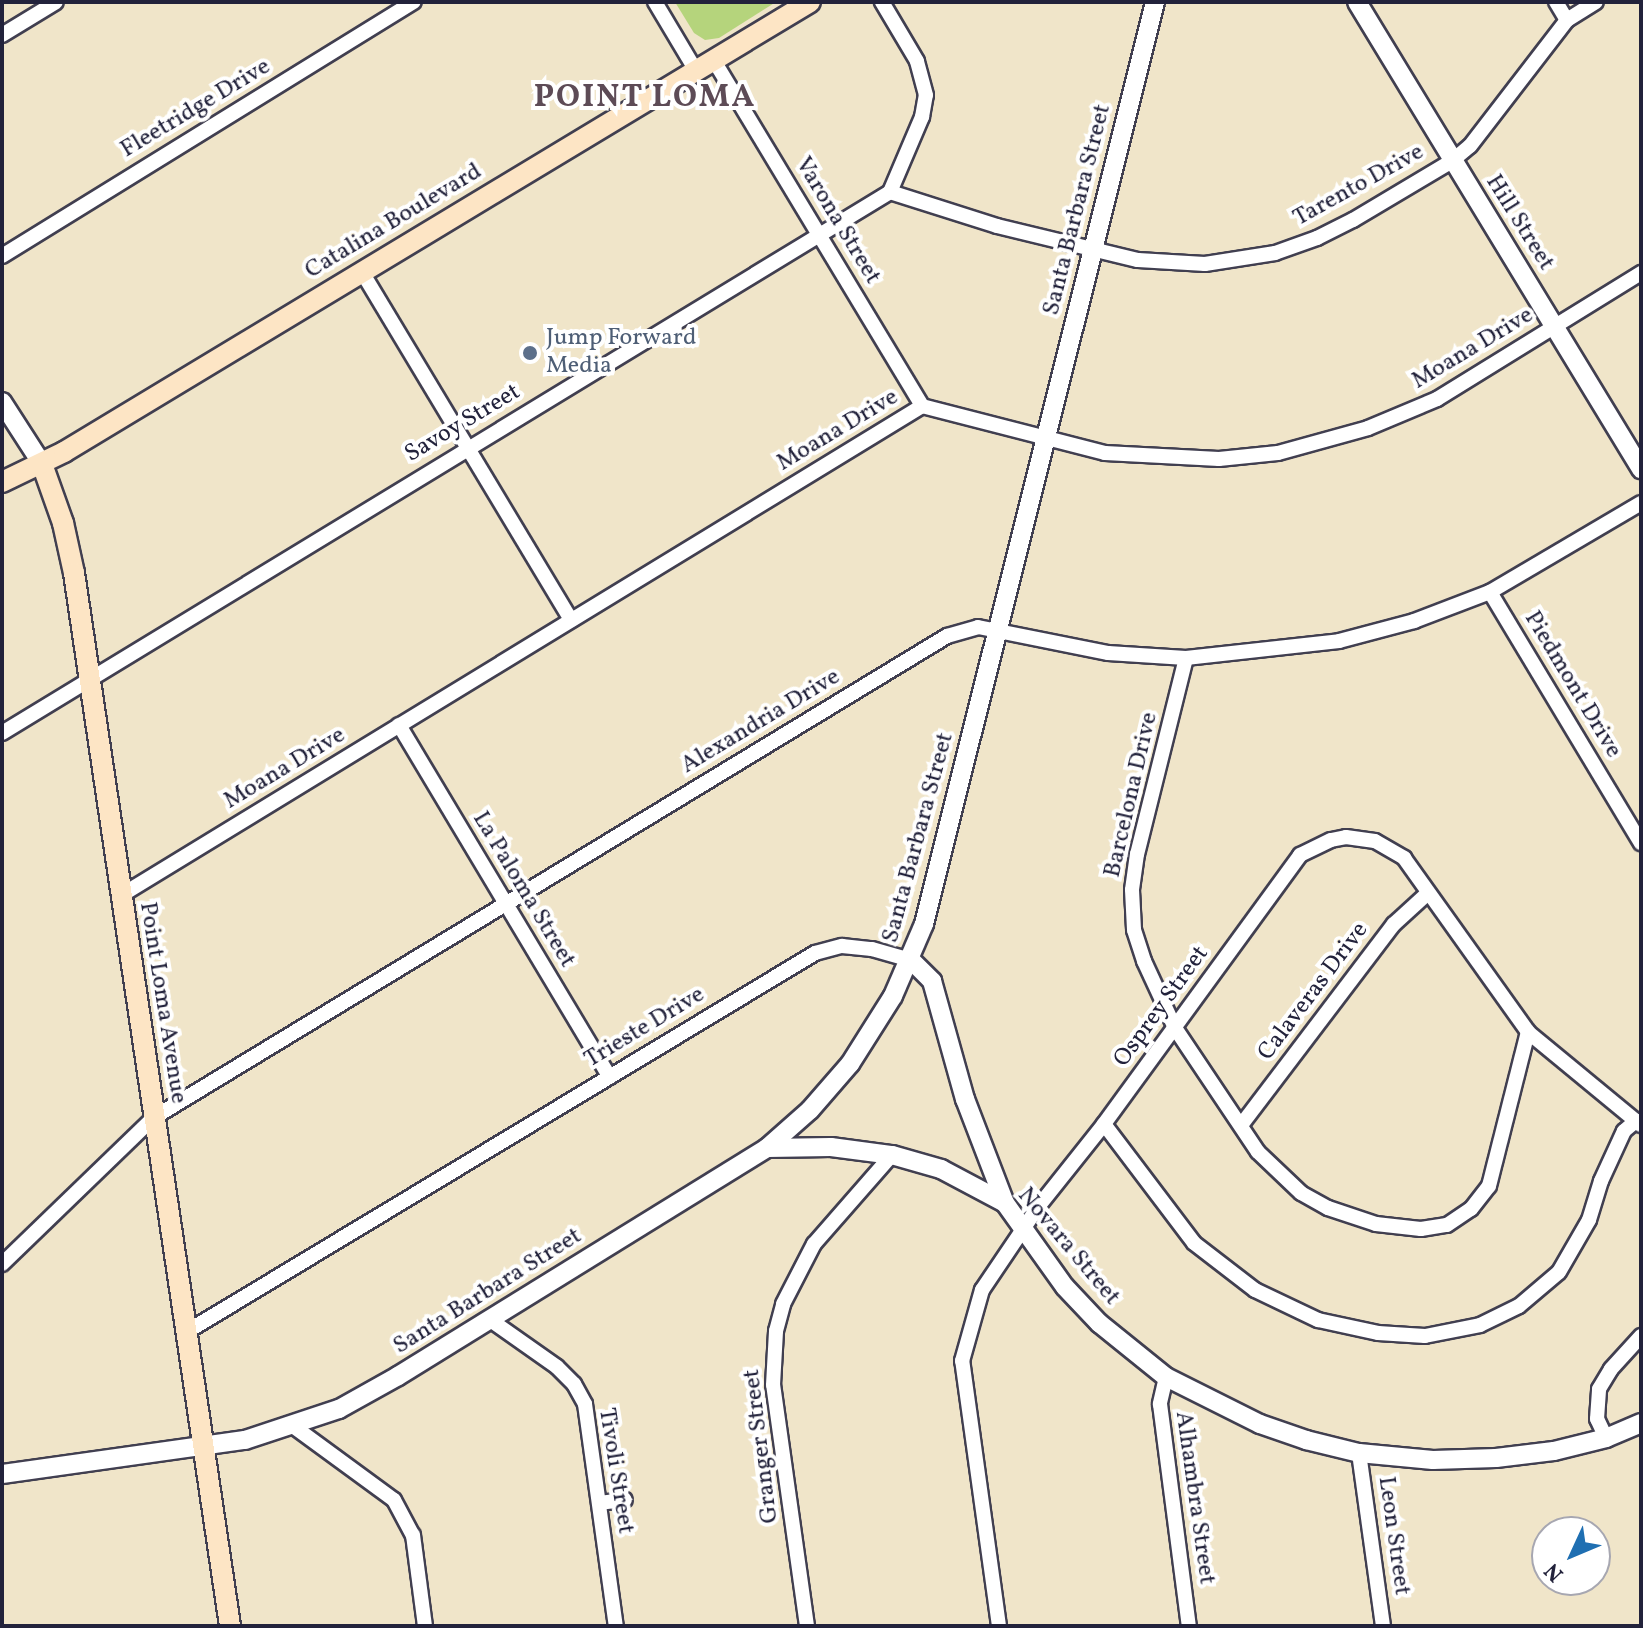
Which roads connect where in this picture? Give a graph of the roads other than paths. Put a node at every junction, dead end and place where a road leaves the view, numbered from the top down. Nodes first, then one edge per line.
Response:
1 (56, 2) edge
2 (414, 2) edge
3 (655, 2) edge
4 (810, 2) edge
5 (882, 2) edge
6 (1155, 2) edge
7 (1357, 2) edge
8 (1556, 2) edge
9 (1596, 2) edge
10 (1567, 20) junction
11 (2, 35) edge
12 (713, 59) junction
13 (695, 69) junction
14 (1452, 161) junction
15 (890, 192) junction
16 (820, 235) junction
17 (1093, 250) junction
18 (2, 256) edge
19 (362, 272) junction
20 (1641, 273) edge
21 (1554, 327) junction
22 (2, 402) edge
23 (922, 406) junction
24 (1046, 440) junction
25 (467, 447) junction
26 (42, 464) junction
27 (1641, 469) edge
28 (2, 482) edge
29 (1641, 503) edge
30 (1490, 592) junction
31 (571, 620) junction
32 (998, 630) junction
33 (1186, 658) junction
34 (88, 679) junction
35 (399, 725) junction
36 (2, 733) edge
37 (1641, 843) edge
38 (1428, 893) junction
39 (120, 896) junction
40 (505, 902) junction
41 (911, 960) junction
42 (1175, 1028) junction
43 (1528, 1032) junction
44 (610, 1077) junction
45 (153, 1118) junction
46 (1638, 1123) edge
47 (1104, 1124) junction
48 (1242, 1124) junction
49 (767, 1148) junction
50 (892, 1155) junction
51 (1005, 1203) junction
52 (1024, 1230) junction
53 (2, 1264) edge
54 (489, 1319) junction
55 (188, 1331) junction
56 (1641, 1336) edge
57 (1166, 1377) junction
58 (1641, 1423) edge
59 (293, 1426) junction
60 (1606, 1438) junction
61 (205, 1447) junction
62 (1359, 1453) junction
63 (2, 1474) edge
64 (625, 1500) dead end
65 (599, 1503) junction
66 (230, 1626) edge
67 (425, 1626) edge
68 (616, 1626) edge
69 (807, 1626) edge
70 (999, 1626) edge
71 (1189, 1626) edge
72 (1383, 1626) edge

1 - 11 street
2 - 18 street, Fleetridge Drive
3 - 13 street
4 - 12 main road, Catalina Boulevard
5 - 15 street
6 - 17 street, Santa Barbara Street
7 - 14 street, Hill Street
8 - 10 street
9 - 10 street, Tarento Drive
10 - 14 street, Tarento Drive
12 - 13 main road, Catalina Boulevard
12 - 16 street, Varona Street
13 - 19 main road, Catalina Boulevard
14 - 17 street, Tarento Drive
14 - 21 street, Hill Street
15 - 16 street, Savoy Street
15 - 17 street, Tarento Drive
16 - 23 street, Varona Street
16 - 25 street, Savoy Street
17 - 24 street, Santa Barbara Street
19 - 25 street
19 - 26 main road, Catalina Boulevard
20 - 21 street, Moana Drive
21 - 24 street, Moana Drive
21 - 27 street, Hill Street
22 - 26 street, Point Loma Avenue
23 - 24 street, Moana Drive
23 - 31 street, Moana Drive
24 - 32 street, Santa Barbara Street
25 - 31 street
25 - 34 street, Savoy Street
26 - 28 main road, Catalina Boulevard
26 - 34 main road, Point Loma Avenue
29 - 30 street, Alexandria Drive
30 - 33 street, Alexandria Drive
30 - 37 street, Piedmont Drive
31 - 35 street, Moana Drive
32 - 33 street, Alexandria Drive
32 - 40 street, Alexandria Drive
32 - 41 street, Santa Barbara Street
33 - 42 street, Barcelona Drive
34 - 36 street, Savoy Street
34 - 39 main road, Point Loma Avenue
35 - 39 street, Moana Drive
35 - 40 street, La Paloma Street
38 - 42 street, Osprey Street
38 - 43 street, Osprey Street
38 - 48 street, Calaveras Drive
39 - 45 main road, Point Loma Avenue
40 - 44 street, La Paloma Street
40 - 45 street, Alexandria Drive
41 - 44 street, Trieste Drive
41 - 49 street, Santa Barbara Street
41 - 51 street
42 - 47 street, Osprey Street
42 - 48 street, Barcelona Drive
43 - 46 street, Osprey Street
43 - 48 street, Barcelona Drive
44 - 55 street, Trieste Drive
45 - 53 street, Alexandria Drive
45 - 55 main road, Point Loma Avenue
46 - 47 street
47 - 52 street, Osprey Street
49 - 50 street, Novara Street
49 - 54 street, Santa Barbara Street
50 - 51 street, Novara Street
50 - 69 street, Granger Street
51 - 52 street, Novara Street
52 - 57 street, Novara Street
52 - 70 street, Osprey Street
54 - 59 street, Santa Barbara Street
54 - 65 street, Tivoli Street
55 - 61 main road, Point Loma Avenue
56 - 60 street
57 - 62 street, Novara Street
57 - 71 street, Alhambra Street
58 - 60 street, Novara Street
59 - 61 street, Santa Barbara Street
59 - 67 street
60 - 62 street, Novara Street
61 - 63 street, Santa Barbara Street
61 - 66 main road, Point Loma Avenue
62 - 72 street, Leon Street
64 - 65 street
65 - 68 street, Tivoli Street

